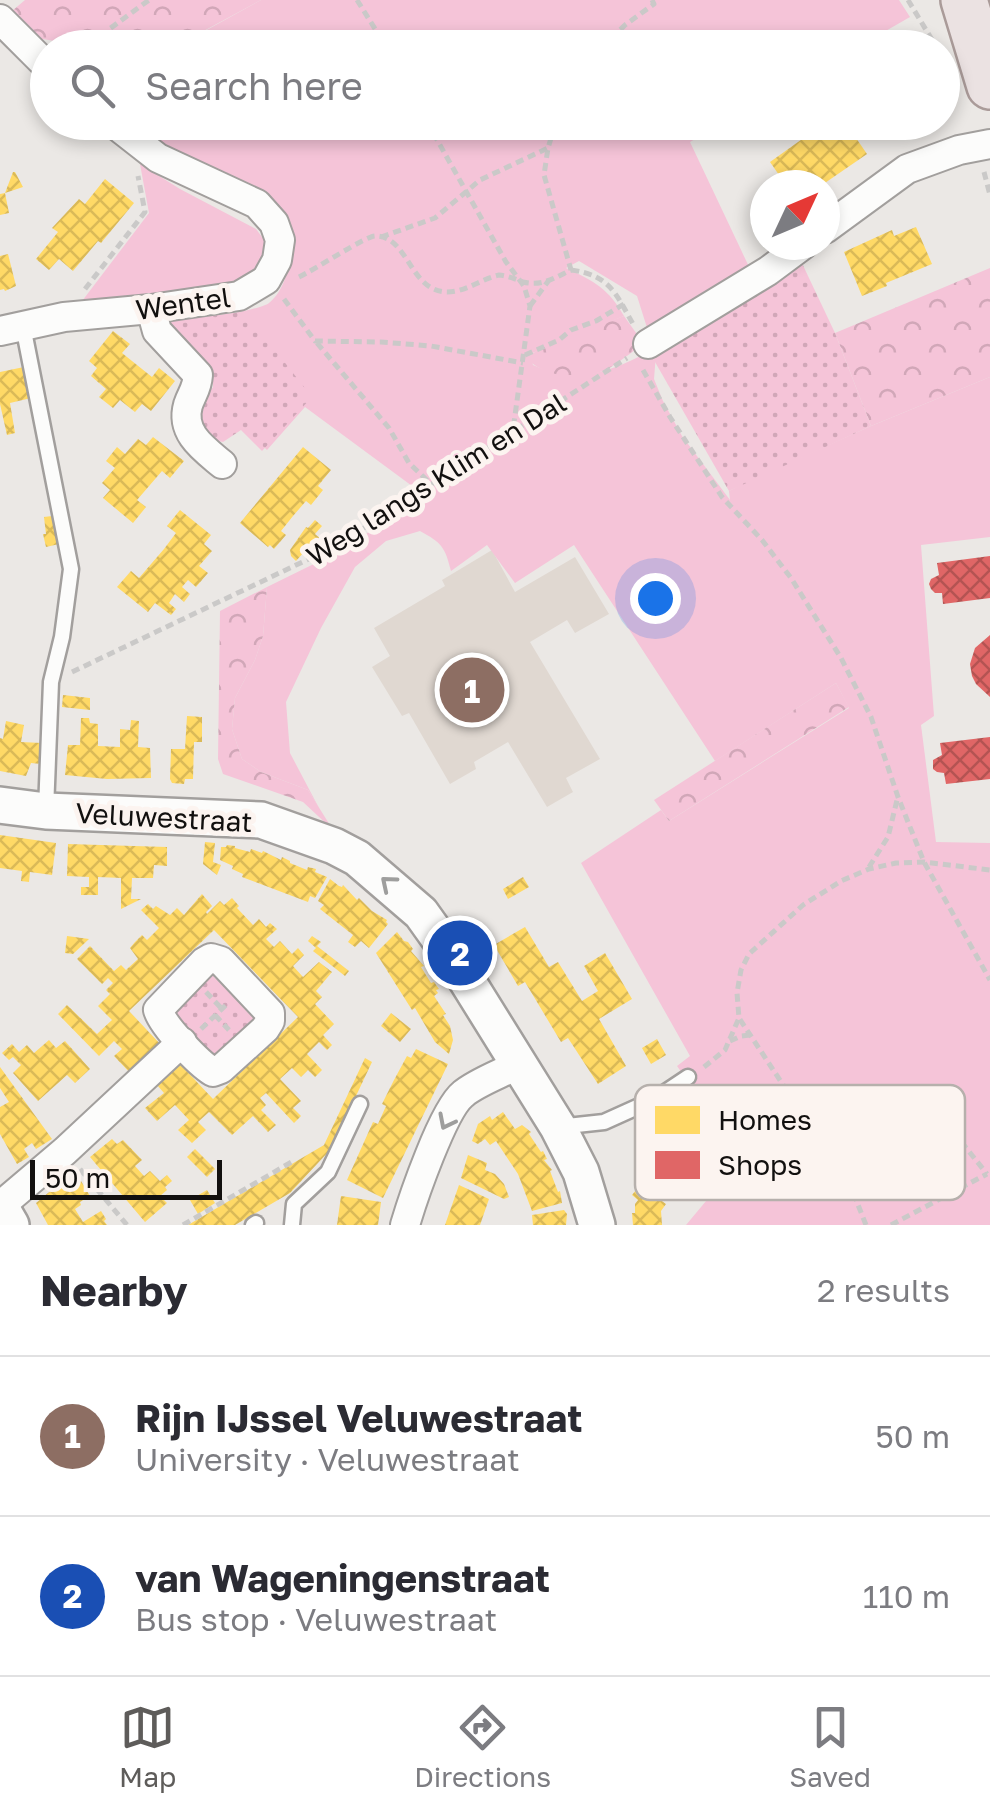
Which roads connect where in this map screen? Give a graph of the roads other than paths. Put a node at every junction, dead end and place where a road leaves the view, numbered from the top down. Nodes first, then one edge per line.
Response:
1 (964, 0) edge
2 (0, 18) edge
3 (30, 49) edge
4 (990, 86) edge
5 (135, 140) edge
6 (990, 144) edge
7 (840, 218) edge
8 (783, 260) edge
9 (151, 309) junction
10 (12, 328) edge
11 (641, 349) road end
12 (222, 464) dead end
13 (0, 805) edge
14 (46, 811) junction
15 (191, 1036) road end
16 (520, 1064) junction
17 (688, 1077) road end
18 (676, 1085) edge
19 (360, 1104) dead end
20 (635, 1108) edge
21 (558, 1127) junction
22 (0, 1206) edge
23 (11, 1225) edge
24 (292, 1225) edge
25 (405, 1225) edge
26 (597, 1225) edge

1 - 4 main road
2 - 3 street
5 - 9 street, Wentel
6 - 7 street
8 - 11 street
9 - 10 street, Wentel
9 - 12 street
10 - 14 lane
13 - 14 street, Veluwestraat
16 -> 14 street, Veluwestraat
15 - 22 street
16 - 21 street, Veluwestraat
16 -> 25 street
17 - 18 lane
19 - 24 lane
20 - 21 lane
21 - 26 street, Veluwestraat
22 - 23 street

